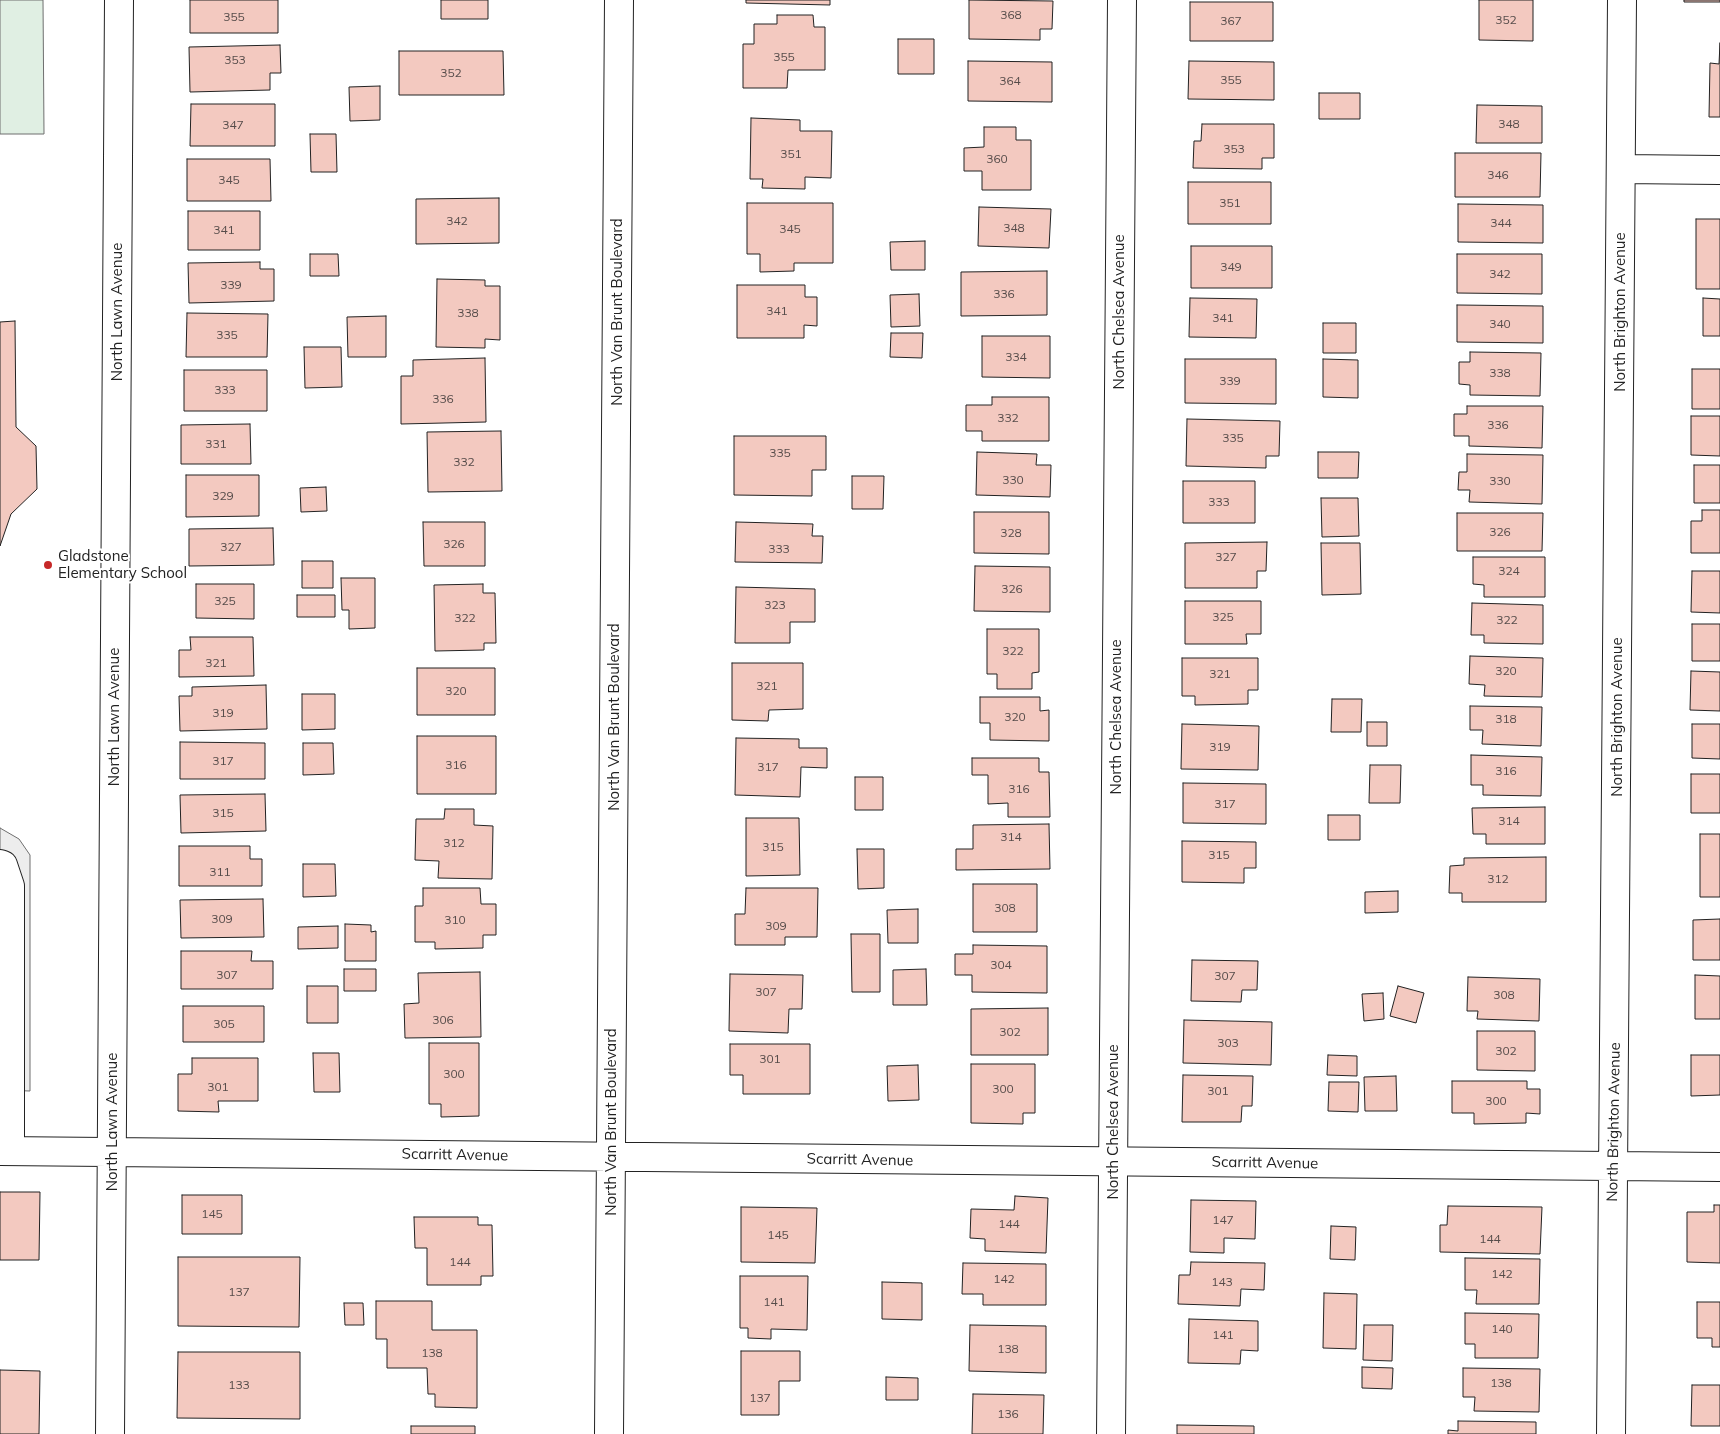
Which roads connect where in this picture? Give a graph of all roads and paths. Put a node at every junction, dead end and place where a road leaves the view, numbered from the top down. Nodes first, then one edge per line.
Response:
1 (119, 0) edge
2 (619, 0) edge
3 (1122, 0) edge
4 (1622, 0) edge
5 (1621, 169) junction
6 (1720, 170) edge
7 (0, 864) edge
8 (5, 1151) edge
9 (111, 1152) junction
10 (611, 1157) junction
11 (1113, 1162) junction
12 (1613, 1166) junction
13 (1720, 1167) edge
14 (110, 1434) edge
15 (609, 1434) edge
16 (1111, 1434) edge
17 (1611, 1434) edge

1 - 9 street, North Lawn Avenue
2 - 10 street, North Van Brunt Boulevard
3 - 11 street, North Chelsea Avenue
4 - 5 street, North Brighton Avenue
5 - 6 street
5 - 12 street, North Brighton Avenue
7 - 8 street
8 - 9 street, Scarritt Avenue
9 - 10 street, Scarritt Avenue
9 - 14 street, North Lawn Avenue
10 - 11 street, Scarritt Avenue
10 - 15 street, North Van Brunt Boulevard
11 - 12 street, Scarritt Avenue
11 - 16 street, North Chelsea Avenue
12 - 13 street, Scarritt Avenue
12 - 17 street, North Brighton Avenue

